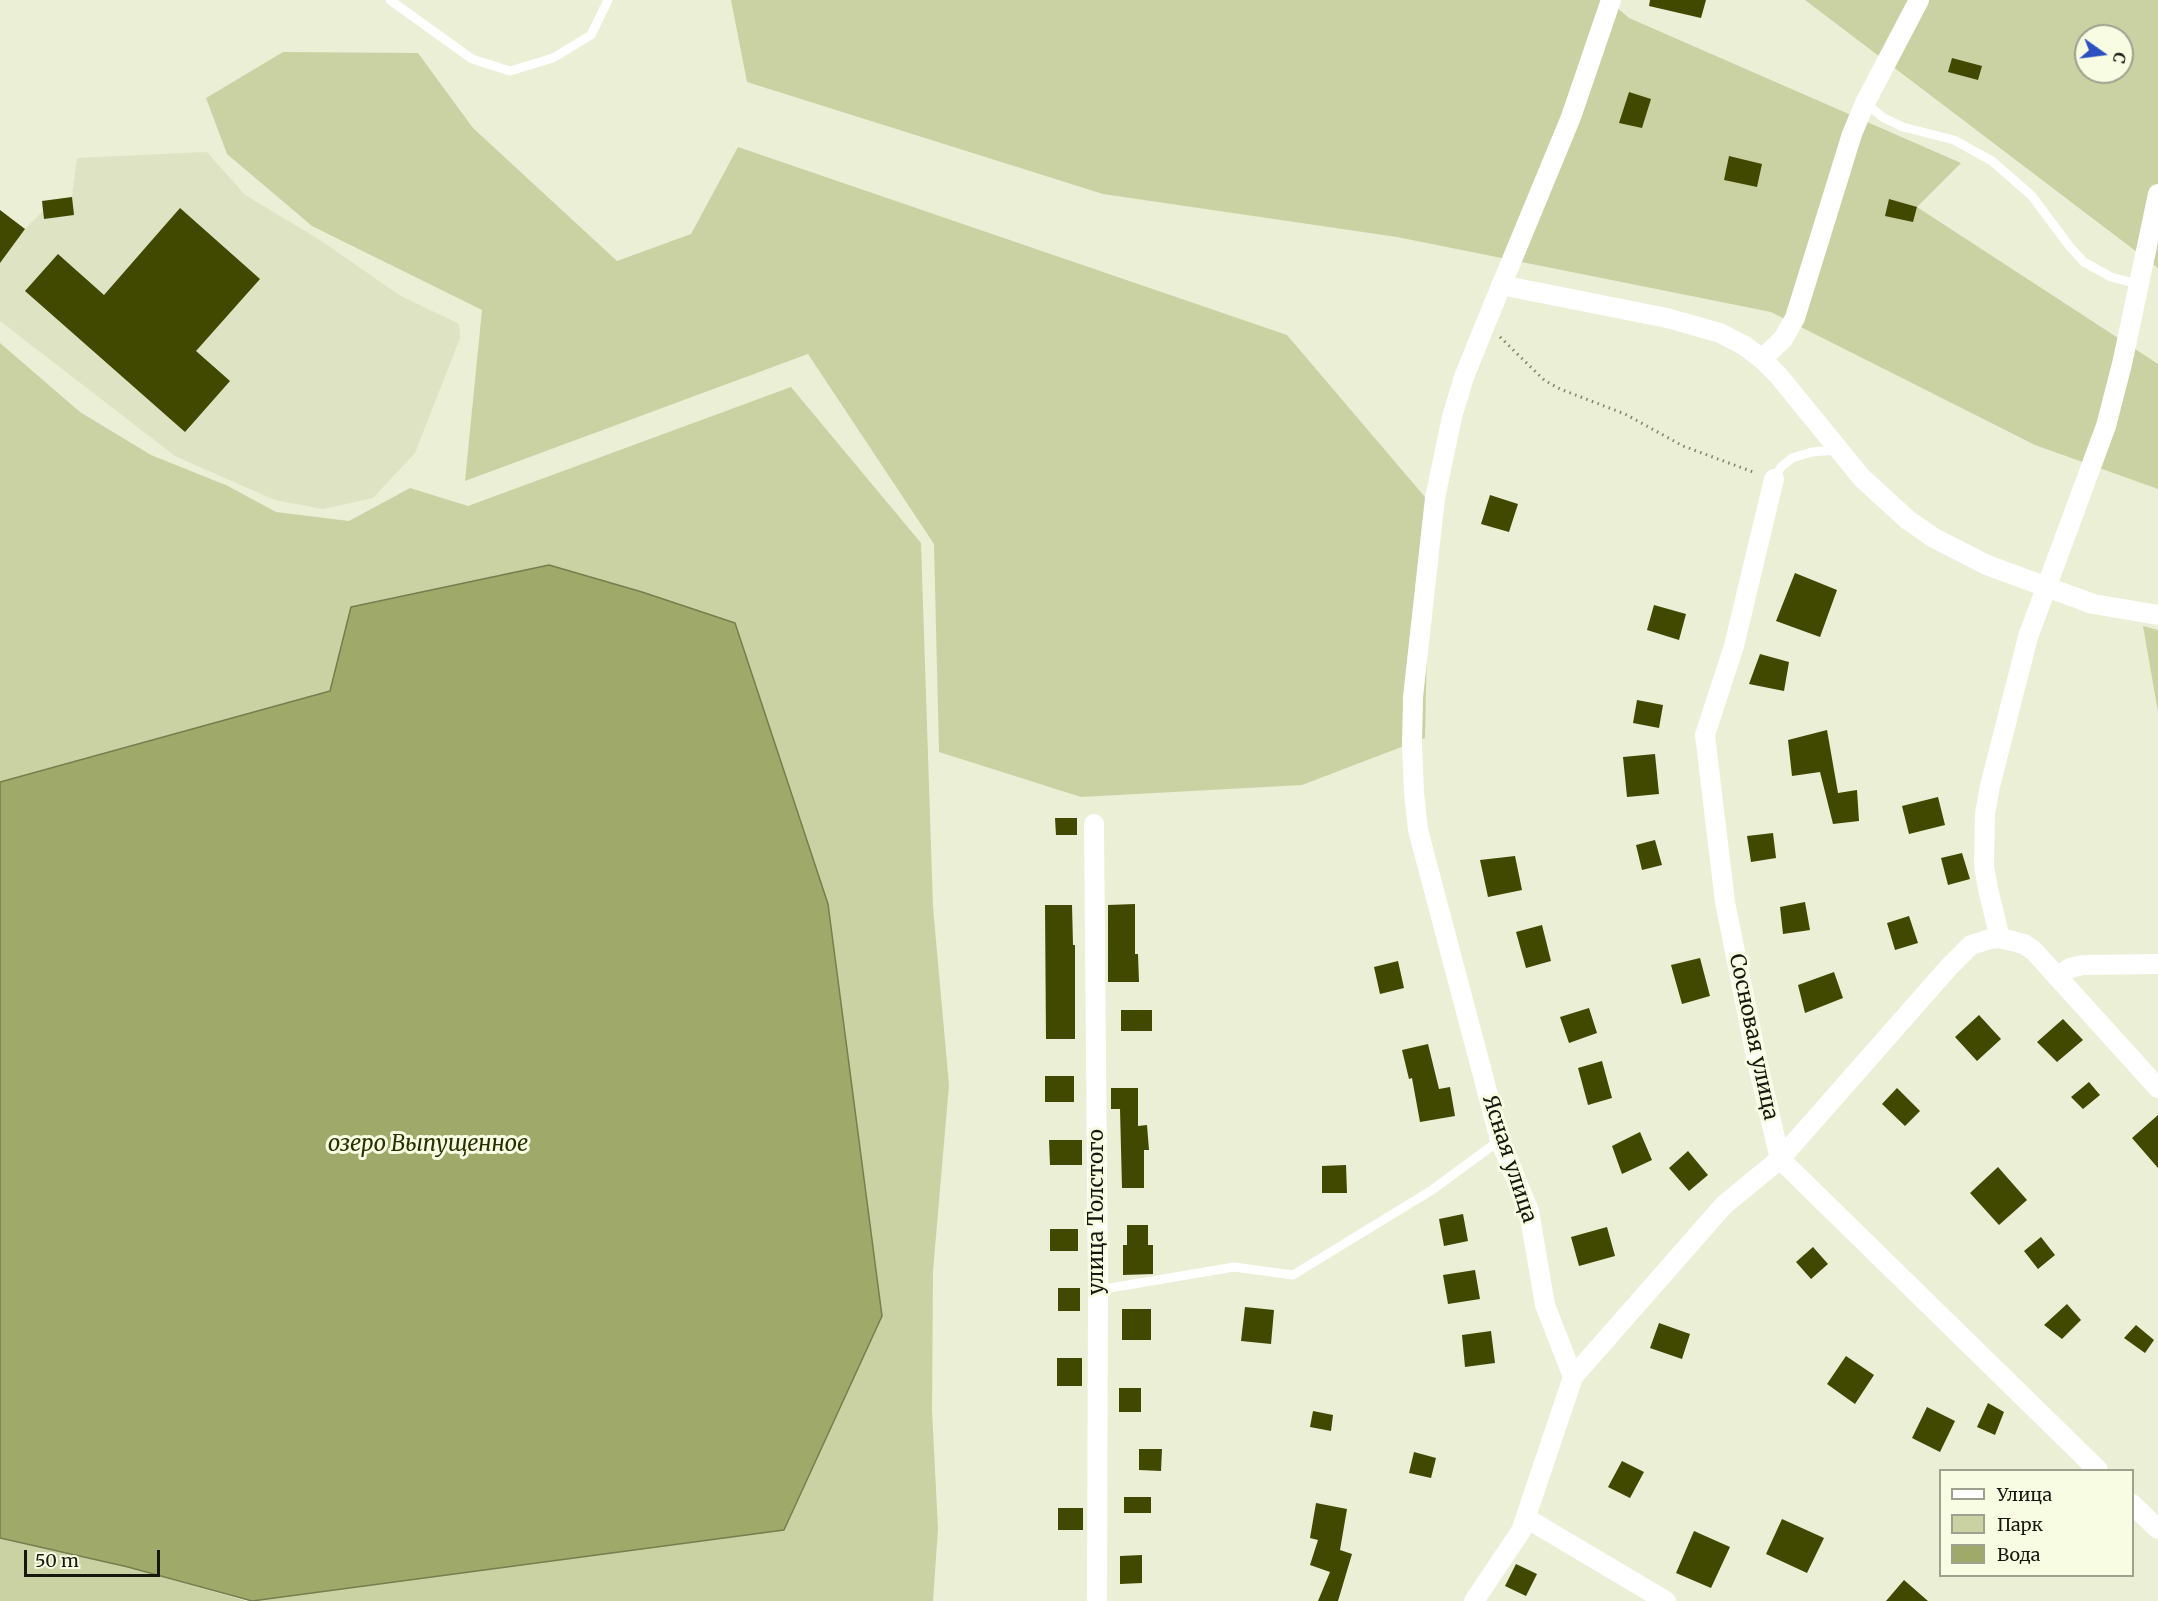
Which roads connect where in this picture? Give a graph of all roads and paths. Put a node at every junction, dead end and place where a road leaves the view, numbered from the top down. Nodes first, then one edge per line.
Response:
1 (390, 0) edge
2 (608, 0) edge
3 (1611, 0) edge
4 (1919, 0) edge
5 (1865, 103) junction
6 (2158, 194) edge
7 (2138, 284) junction
8 (1501, 285) junction
9 (1485, 325) junction
10 (1762, 359) junction
11 (1837, 450) junction
12 (1774, 479) junction
13 (2047, 588) junction
14 (2158, 615) edge
15 (1094, 824) dead end
16 (2001, 938) junction
17 (2158, 964) edge
18 (2057, 976) junction
19 (2158, 1088) edge
20 (1500, 1140) junction
21 (1780, 1159) junction
22 (1098, 1290) junction
23 (1573, 1377) junction
24 (2097, 1469) edge
25 (2134, 1505) edge
26 (1526, 1518) junction
27 (2158, 1529) edge
28 (1097, 1601) edge
29 (1474, 1601) edge
30 (1666, 1601) edge

1 - 2 lane
3 - 8 street, Ясная улица
4 - 5 street
5 - 7 lane
5 - 10 street
6 - 7 street
7 - 13 street
8 - 9 street, Ясная улица
8 - 10 street
9 - 12 path
9 - 20 street, Ясная улица
10 - 11 street
11 - 12 lane
11 - 13 street
12 - 21 street, Сосновая улица
13 - 14 street
13 - 16 street
15 - 22 street, улица Толстого
16 - 18 street
16 - 21 street
17 - 18 street
18 - 19 street
20 - 22 lane
20 - 23 street, Ясная улица
21 - 23 street
21 - 24 street
22 - 28 street, улица Толстого
23 - 26 street
25 - 27 street
26 - 29 street
26 - 30 street

